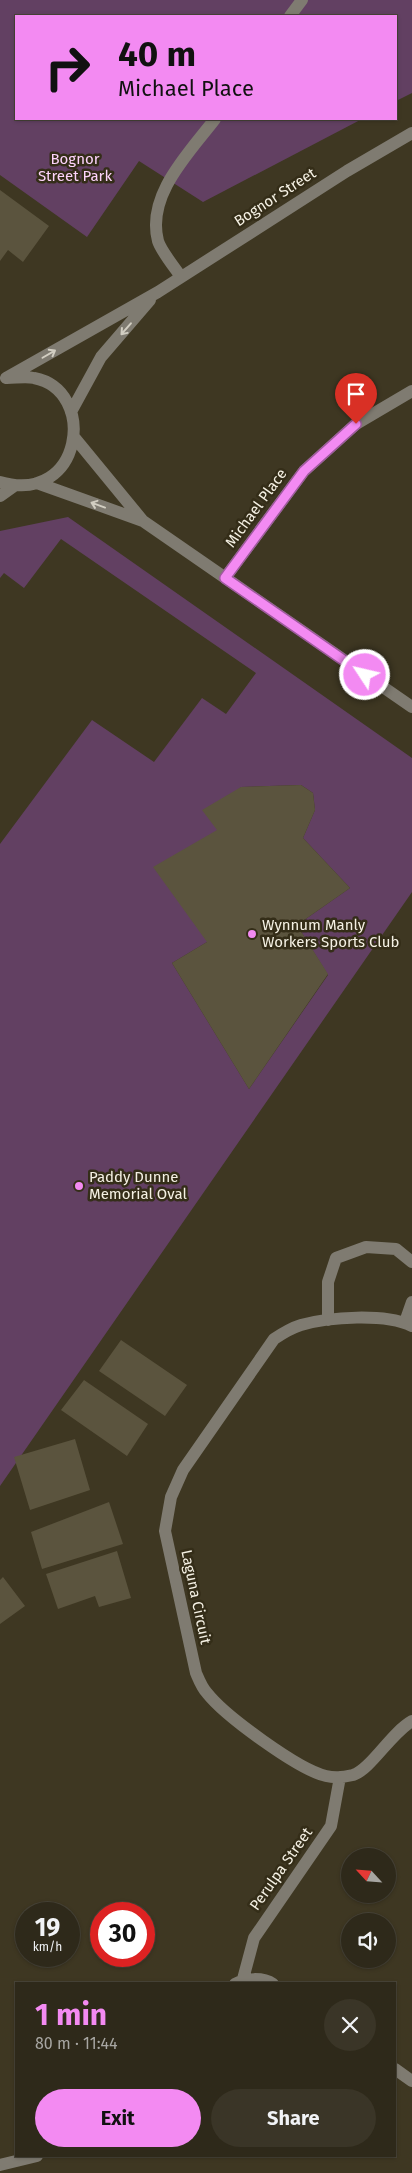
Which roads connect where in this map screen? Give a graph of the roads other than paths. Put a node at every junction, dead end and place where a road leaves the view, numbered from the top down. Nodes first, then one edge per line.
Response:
1 (302, 0) edge
2 (291, 15) edge
3 (213, 120) edge
4 (412, 133) edge
5 (181, 277) junction
6 (158, 292) junction
7 (3, 379) edge
8 (412, 390) edge
9 (72, 412) junction
10 (74, 437) junction
11 (0, 482) edge
12 (37, 483) junction
13 (14, 486) junction
14 (0, 496) edge
15 (144, 521) junction
16 (225, 578) junction
17 (412, 707) edge
18 (412, 1262) edge
19 (412, 1302) edge
20 (328, 1320) junction
21 (408, 1324) edge
22 (412, 1721) edge
23 (340, 1777) junction
24 (239, 1981) edge
25 (271, 1982) edge
26 (396, 2070) edge
27 (412, 2081) edge
28 (33, 2157) edge
29 (0, 2165) edge

1 - 2 street
3 - 5 street
4 - 5 street, Bognor Street
5 - 6 street, Bognor Street
7 -> 6 street, Bognor Street
6 -> 9 street, Bognor Street
7 - 9 street, Bognor Street
8 - 16 street, Michael Place
9 - 10 street, Bognor Street
10 - 12 street, Bognor Street
10 - 15 street
11 - 13 street, Bognor Street
12 - 13 street, Bognor Street
15 -> 12 street
13 - 14 street, Bognor Street
15 - 16 street
16 - 17 street
18 - 20 street
19 - 21 street, Laguna Circuit
20 - 21 street, Laguna Circuit
20 - 23 street, Laguna Circuit
22 - 23 street
23 - 24 street, Perulpa Street
24 - 25 street, Perulpa Street
26 - 27 street
28 - 29 street

